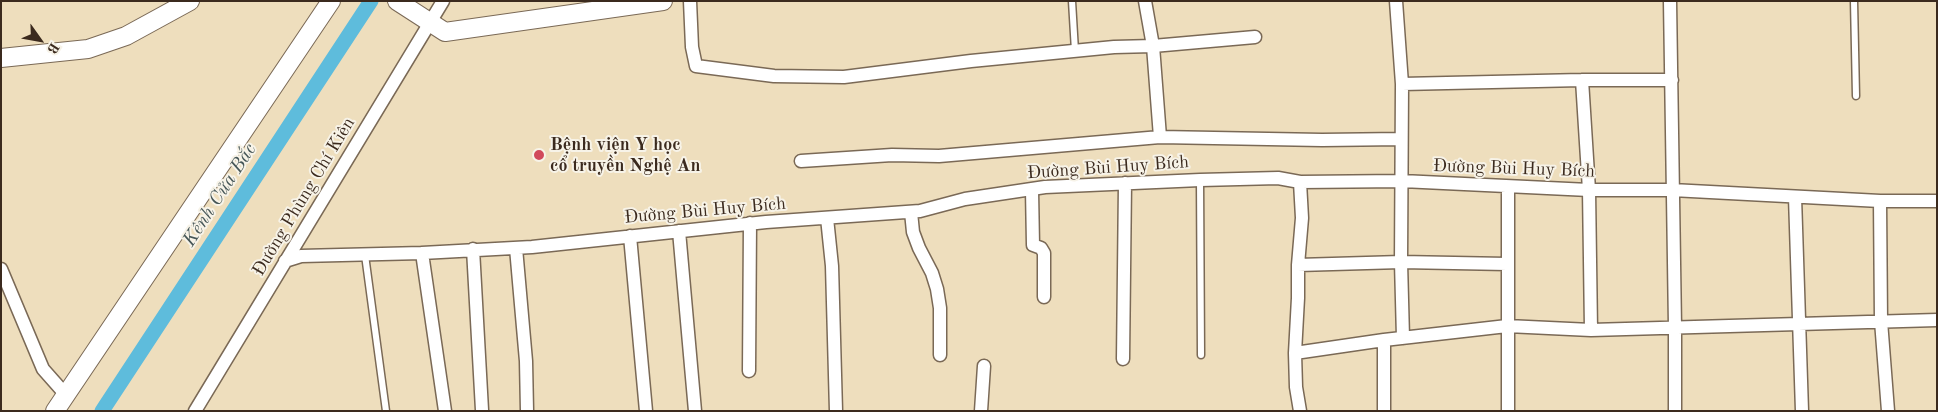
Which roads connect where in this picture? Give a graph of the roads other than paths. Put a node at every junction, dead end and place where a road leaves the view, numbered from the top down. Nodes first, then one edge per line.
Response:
1 (190, 1) edge
2 (331, 1) edge
3 (444, 1) edge
4 (663, 1) edge
5 (690, 1) edge
6 (1072, 1) edge
7 (1145, 1) edge
8 (1396, 1) edge
9 (1670, 1) edge
10 (1854, 1) edge
11 (636, 3) edge
12 (403, 5) edge
13 (566, 8) edge
14 (431, 24) junction
15 (1255, 37) dead end
16 (1153, 46) junction
17 (1075, 51) junction
18 (1, 58) edge
19 (1582, 80) junction
20 (1672, 80) junction
21 (1402, 84) junction
22 (1856, 96) dead end
23 (1160, 137) junction
24 (1401, 140) junction
25 (802, 160) dead end
26 (1200, 180) junction
27 (1300, 182) junction
28 (1402, 182) junction
29 (1125, 183) junction
30 (1508, 187) junction
31 (1032, 190) junction
32 (1589, 190) junction
33 (1672, 190) junction
34 (1796, 197) junction
35 (1880, 201) junction
36 (1937, 201) edge
37 (911, 212) junction
38 (827, 218) junction
39 (750, 223) junction
40 (679, 231) junction
41 (630, 236) junction
42 (516, 248) junction
43 (473, 249) junction
44 (422, 253) junction
45 (365, 255) junction
46 (285, 261) junction
47 (1401, 262) junction
48 (1507, 264) junction
49 (1298, 265) junction
50 (1, 269) edge
51 (1044, 298) dead end
52 (1937, 320) edge
53 (1881, 321) junction
54 (1798, 323) junction
55 (1507, 326) junction
56 (1675, 327) junction
57 (1591, 330) junction
58 (1403, 338) junction
59 (1384, 340) junction
60 (1295, 353) junction
61 (940, 355) dead end
62 (1201, 355) dead end
63 (1123, 359) dead end
64 (984, 366) dead end
65 (749, 371) dead end
66 (66, 395) junction
67 (482, 410) edge
68 (55, 411) edge
69 (195, 411) edge
70 (386, 411) edge
71 (445, 411) edge
72 (527, 411) edge
73 (646, 411) edge
74 (695, 411) edge
75 (836, 411) edge
76 (981, 411) edge
77 (1300, 411) edge
78 (1384, 411) edge
79 (1508, 411) edge
80 (1675, 411) edge
81 (1802, 411) edge
82 (1888, 411) edge

1 - 18 main road
2 - 66 main road
3 - 14 street, Đường Phùng Chí Kiên
4 - 11 main road
5 - 17 street
6 - 17 lane
7 - 16 street
8 - 21 street
9 - 20 street
10 - 22 lane
11 - 13 main road
12 - 14 main road
13 - 14 main road
14 - 46 street, Đường Phùng Chí Kiên
15 - 16 street
16 - 17 street
16 - 23 street
19 - 20 street
19 - 21 street
19 - 32 street
20 - 33 street
21 - 24 street
23 - 24 street
23 - 25 street
24 - 28 street
26 - 27 street, Đường Bùi Huy Bích
26 - 29 street, Đường Bùi Huy Bích
26 - 62 lane
27 - 28 street, Đường Bùi Huy Bích
27 - 49 street
28 - 30 street, Đường Bùi Huy Bích
28 - 47 street
29 - 31 street, Đường Bùi Huy Bích
29 - 63 street
30 - 32 street, Đường Bùi Huy Bích
30 - 48 street
31 - 37 street, Đường Bùi Huy Bích
31 - 51 street
32 - 33 street, Đường Bùi Huy Bích
32 - 57 street
33 - 34 street, Đường Bùi Huy Bích
33 - 56 street
34 - 35 street, Đường Bùi Huy Bích
34 - 54 street
35 - 36 street, Đường Bùi Huy Bích
35 - 53 street
37 - 38 street, Đường Bùi Huy Bích
37 - 61 street
38 - 39 street, Đường Bùi Huy Bích
38 - 75 street
39 - 40 street, Đường Bùi Huy Bích
39 - 65 street
40 - 41 street, Đường Bùi Huy Bích
40 - 74 street
41 - 42 street, Đường Bùi Huy Bích
41 - 73 street
42 - 43 street, Đường Bùi Huy Bích
42 - 72 street
43 - 44 street, Đường Bùi Huy Bích
43 - 67 street
44 - 45 street, Đường Bùi Huy Bích
44 - 71 street
45 - 46 street, Đường Bùi Huy Bích
45 - 70 lane
46 - 69 street, Đường Phùng Chí Kiên
47 - 48 street
47 - 49 street
47 - 58 street
48 - 55 street
49 - 60 street
50 - 66 street
52 - 53 street
53 - 54 street
53 - 82 street
54 - 56 street
54 - 81 street
55 - 57 street
55 - 58 street
55 - 79 street
56 - 57 street
56 - 80 street
58 - 59 street
59 - 60 street
59 - 78 street
60 - 77 street
64 - 76 street
66 - 68 main road

